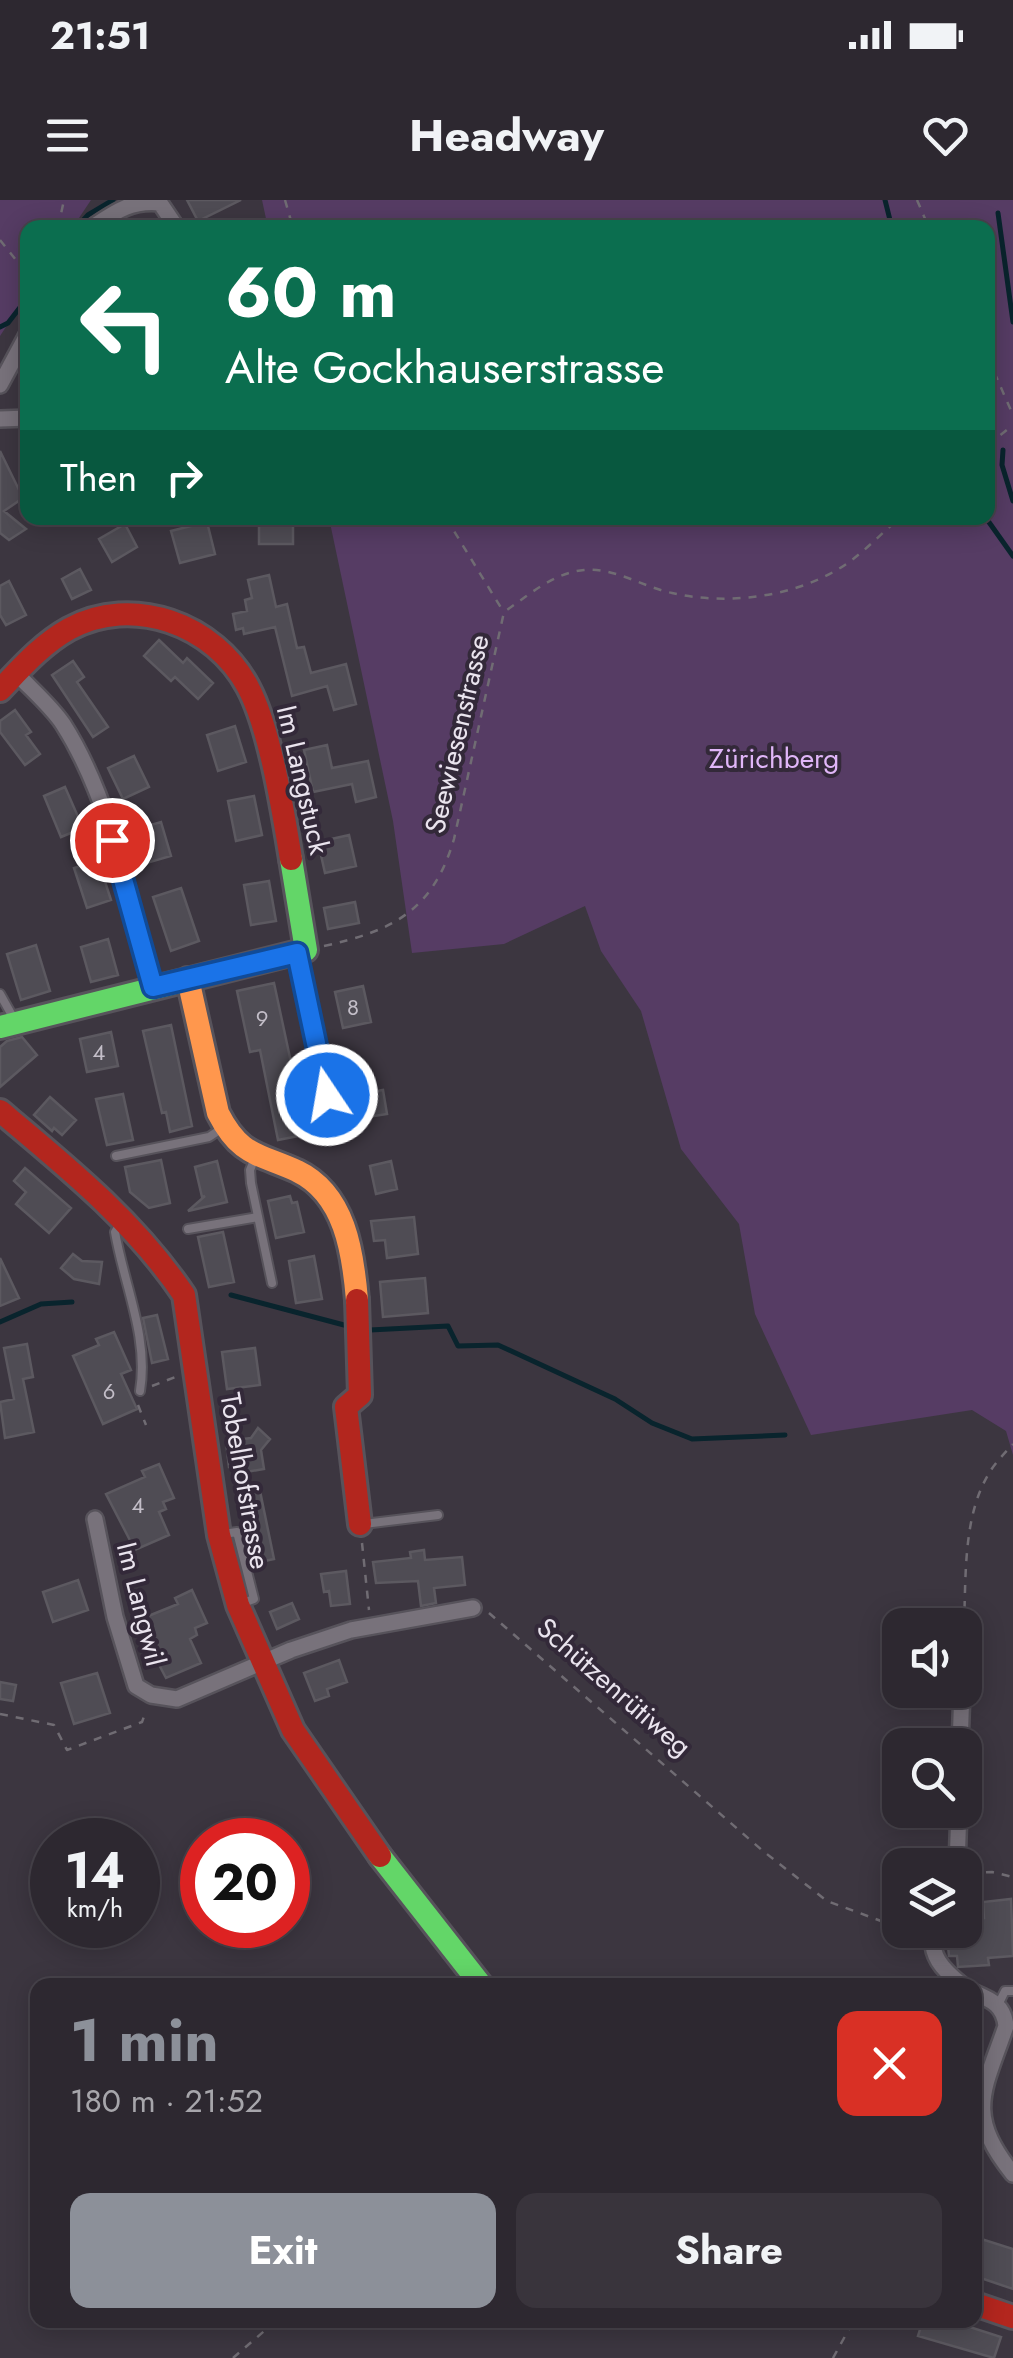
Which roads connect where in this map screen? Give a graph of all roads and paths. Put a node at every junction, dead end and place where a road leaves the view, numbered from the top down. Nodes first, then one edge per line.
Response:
1 (104, 220) edge
2 (172, 220) edge
3 (0, 240) edge
4 (20, 265) edge
5 (20, 348) edge
6 (995, 374) edge
7 (0, 385) edge
8 (1013, 415) edge
9 (450, 525) edge
10 (892, 525) edge
11 (504, 612) junction
12 (8, 682) edge
13 (343, 942) dead end
14 (302, 952) junction
15 (188, 980) junction
16 (153, 987) junction
17 (0, 994) edge
18 (8, 1025) edge
19 (0, 1111) edge
20 (224, 1128) junction
21 (335, 1130) dead end
22 (116, 1156) dead end
23 (255, 1158) junction
24 (258, 1217) junction
25 (122, 1220) junction
26 (188, 1229) dead end
27 (272, 1282) dead end
28 (172, 1378) dead end
29 (141, 1391) junction
30 (146, 1425) dead end
31 (1013, 1444) edge
32 (438, 1515) dead end
33 (94, 1519) dead end
34 (360, 1524) junction
35 (473, 1608) joint
36 (965, 1608) edge
37 (371, 1626) junction
38 (262, 1662) junction
39 (0, 1714) edge
40 (142, 1722) dead end
41 (982, 1872) edge
42 (1013, 1877) edge
43 (882, 1921) edge
44 (936, 1948) edge
45 (475, 1978) edge
46 (953, 1978) edge
47 (1013, 1990) edge
48 (982, 1997) edge
49 (998, 2005) junction
50 (982, 2102) edge
51 (982, 2118) edge
52 (1013, 2174) edge
53 (982, 2306) edge
54 (1013, 2317) edge
55 (268, 2328) edge
56 (850, 2328) edge
57 (233, 2358) edge
58 (833, 2358) edge

1 - 2 street
3 - 4 path
5 - 7 street
6 - 8 path
9 - 11 path
10 - 11 path, Seewiesenstrasse
11 - 13 path, Seewiesenstrasse
12 - 14 street, Im Langstuck
12 - 16 street
14 - 15 street
14 - 21 lane
15 - 16 street
15 - 20 street
16 - 18 street
17 - 18 lane
19 - 25 street, Tobelhofstrasse
20 - 22 lane
20 - 23 street
23 - 24 lane
23 - 34 street
24 - 26 lane
24 - 27 lane
25 - 29 lane
25 - 38 street, Tobelhofstrasse
28 - 29 path
29 - 30 path
31 - 36 path
32 - 34 lane
33 - 38 street, Im Langwil
34 - 37 path
35 - 37 street
35 - 43 path, Schützenrütiweg
37 - 38 street
38 - 45 street, Tobelhofstrasse
39 - 40 path
41 - 42 path
44 - 46 street
47 - 49 lane
48 - 49 street
49 - 50 street
51 - 52 street
53 - 54 street
55 - 57 path
56 - 58 path

